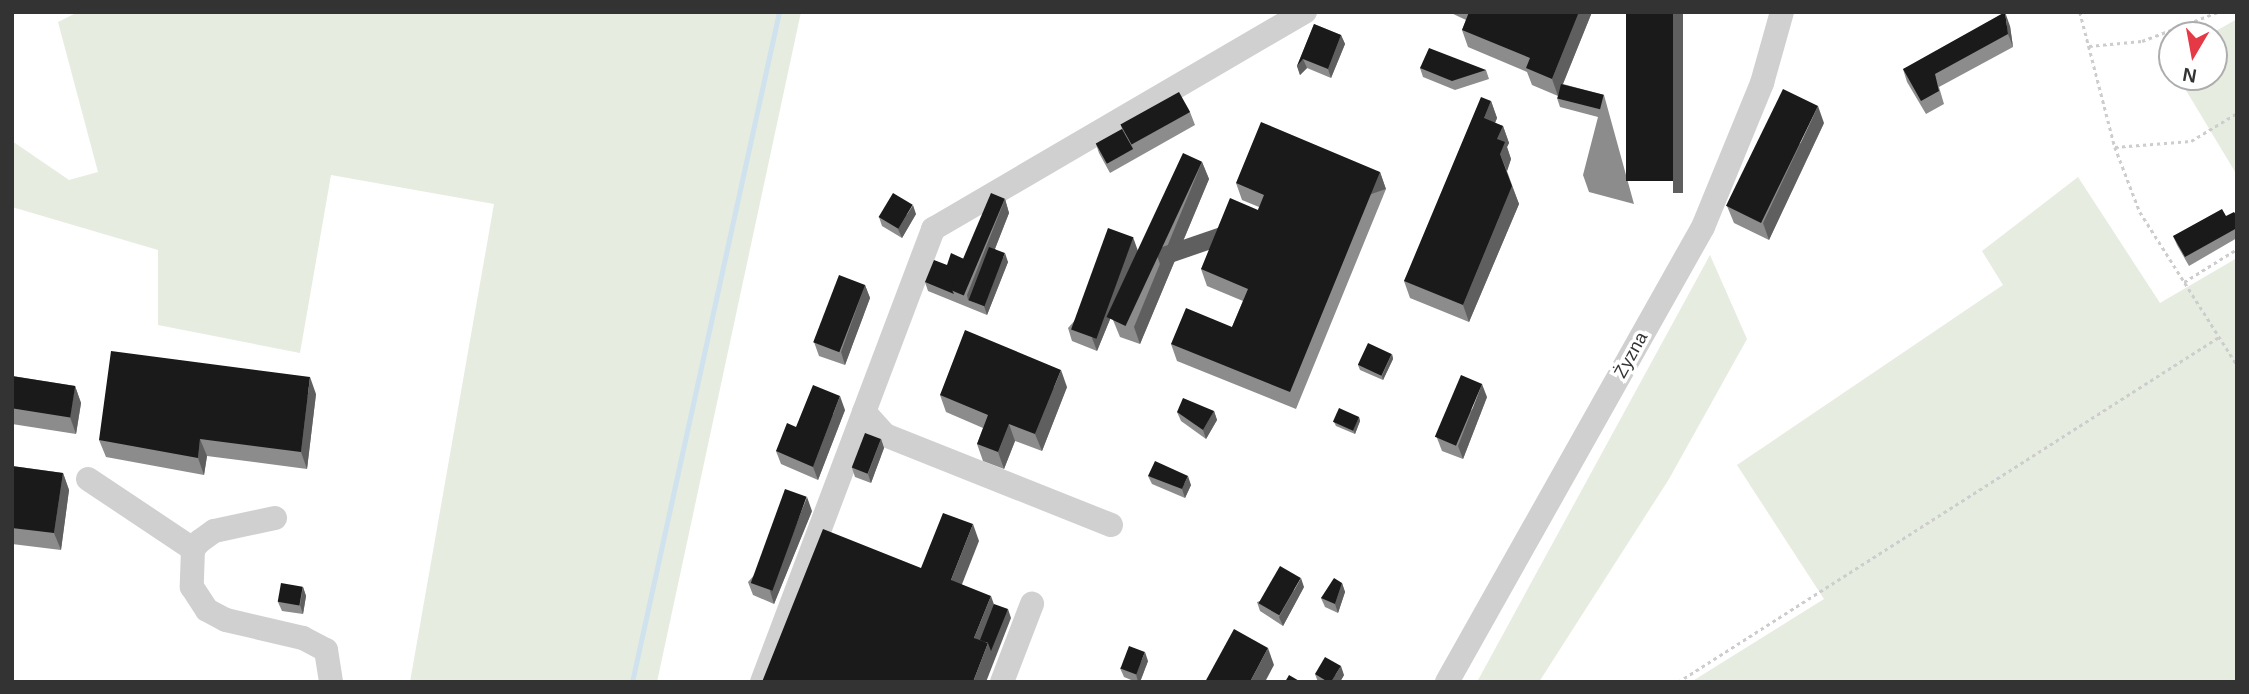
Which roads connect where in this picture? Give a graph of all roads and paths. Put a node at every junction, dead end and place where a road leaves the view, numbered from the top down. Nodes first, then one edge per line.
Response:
1 (1305, 12) edge
2 (1782, 12) edge
3 (2080, 12) edge
4 (2218, 12) edge
5 (2089, 46) junction
6 (2237, 113) edge
7 (2115, 147) junction
8 (2237, 249) edge
9 (2184, 282) junction
10 (2219, 337) junction
11 (2237, 365) edge
12 (864, 412) junction
13 (88, 480) dead end
14 (275, 518) dead end
15 (1111, 525) dead end
16 (193, 549) junction
17 (1032, 604) dead end
18 (331, 682) edge
19 (762, 682) edge
20 (1002, 682) edge
21 (1447, 682) edge
22 (1678, 682) edge

1 - 12 street
2 - 21 street, Żyzna
3 - 5 path
4 - 5 path
5 - 7 path
6 - 7 path
7 - 9 path
8 - 9 path
9 - 10 path
10 - 11 path
10 - 22 path
12 - 15 street
12 - 19 street
13 - 16 street
14 - 16 street
16 - 18 street
17 - 20 street

